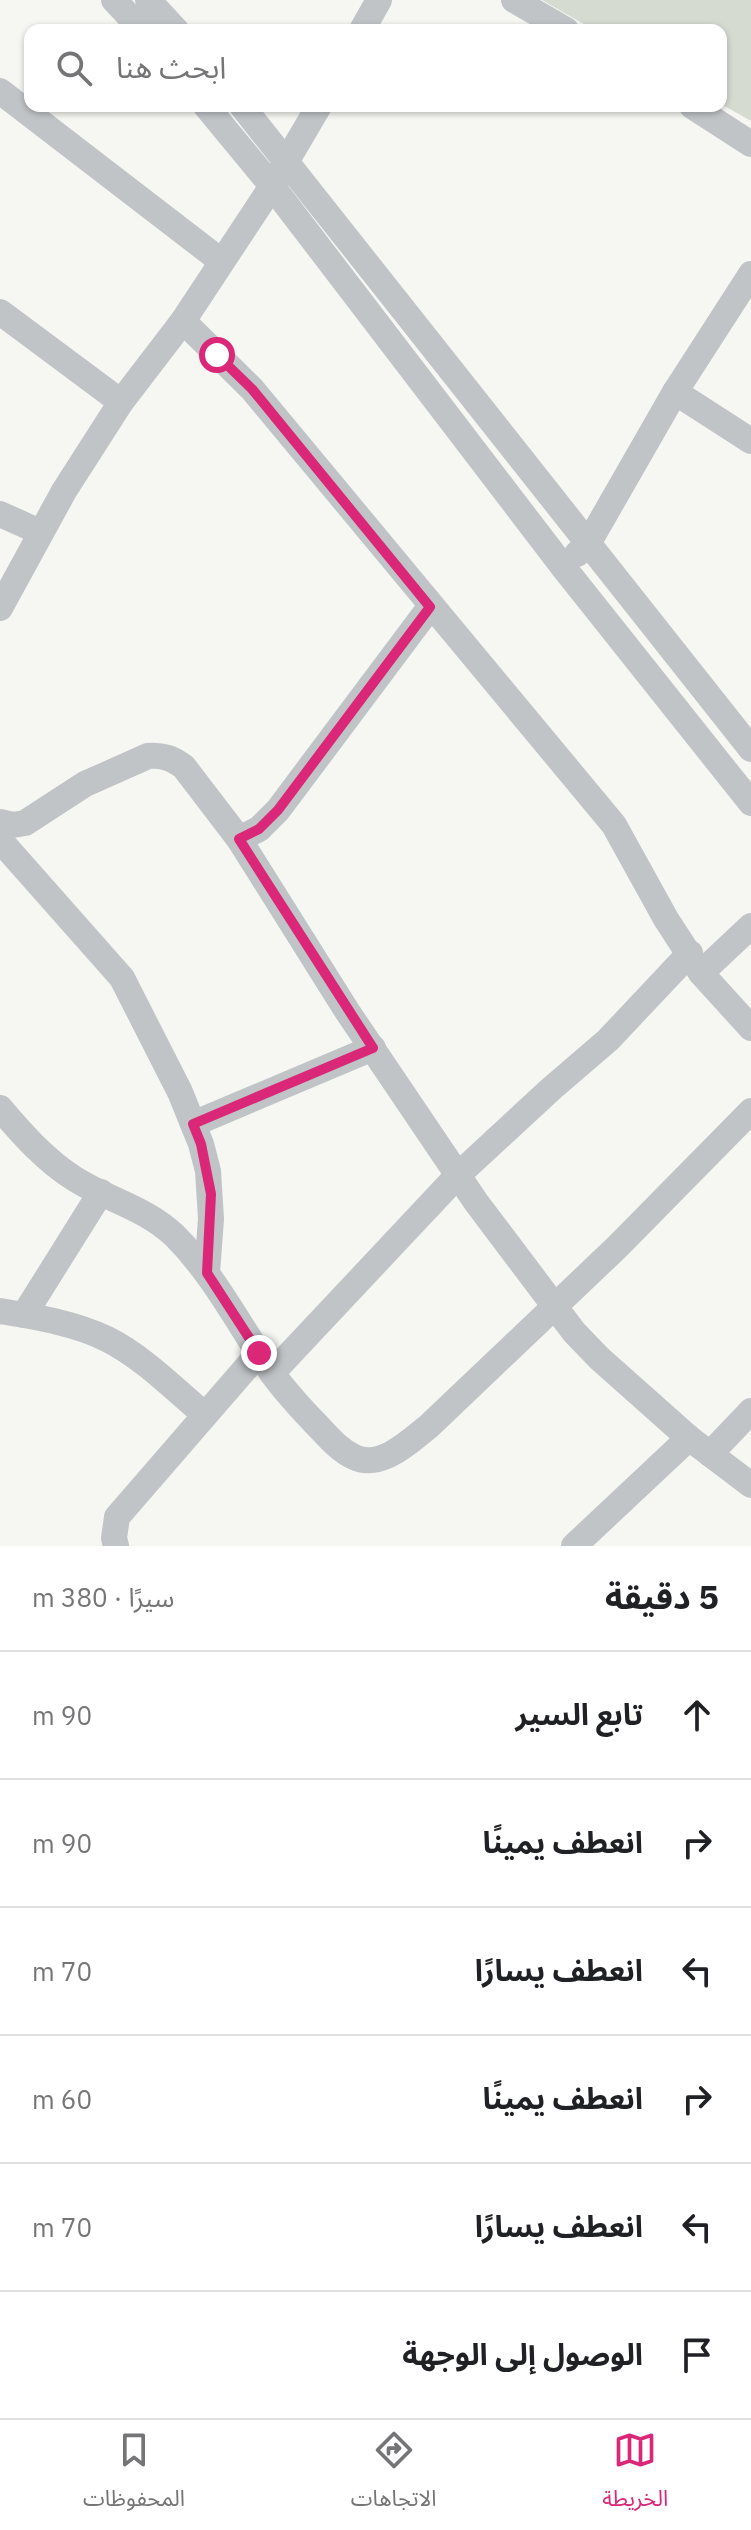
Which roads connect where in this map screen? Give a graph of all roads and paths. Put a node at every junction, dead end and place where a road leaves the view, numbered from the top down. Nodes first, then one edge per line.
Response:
1 (114, 0) edge
2 (148, 0) edge
3 (379, 0) edge
4 (514, 0) edge
5 (136, 24) edge
6 (170, 24) edge
7 (365, 24) edge
8 (556, 24) edge
9 (0, 91) edge
10 (24, 109) edge
11 (27, 112) edge
12 (211, 112) edge
13 (247, 112) edge
14 (316, 112) edge
15 (701, 112) edge
16 (751, 144) edge
17 (287, 164) junction
18 (272, 186) junction
19 (221, 261) junction
20 (751, 274) edge
21 (0, 312) edge
22 (183, 321) junction
23 (675, 392) junction
24 (121, 402) junction
25 (751, 441) edge
26 (0, 514) edge
27 (40, 532) junction
28 (589, 542) junction
29 (564, 568) junction
30 (430, 607) junction
31 (0, 608) edge
32 (751, 749) edge
33 (751, 803) edge
34 (0, 822) edge
35 (239, 839) junction
36 (0, 840) edge
37 (751, 926) edge
38 (695, 963) junction
39 (751, 1028) edge
40 (373, 1048) junction
41 (0, 1108) edge
42 (751, 1111) edge
43 (193, 1124) junction
44 (458, 1175) junction
45 (101, 1192) junction
46 (207, 1273) junction
47 (556, 1307) junction
48 (12, 1313) edge
49 (265, 1363) junction
50 (751, 1411) edge
51 (205, 1415) junction
52 (689, 1438) junction
53 (710, 1454) junction
54 (751, 1485) edge
55 (116, 1546) edge
56 (574, 1546) edge

1 - 5 street
2 - 6 street
3 - 7 street
4 - 8 street
9 - 10 street
11 - 19 street
12 - 18 street
13 - 17 street
14 - 17 street
15 - 16 street
17 - 18 street
17 - 28 street
18 - 19 street
18 - 29 street
19 - 22 street
20 - 23 street
21 - 24 street
22 - 24 street
22 - 30 street
23 - 25 street
23 - 28 street
24 - 27 street
26 - 27 street
27 - 31 street
28 - 29 street
28 - 32 street
29 - 33 street
30 - 35 street
30 - 38 street
34 - 35 street
35 - 40 street
36 - 43 street
37 - 38 street
38 - 39 street
38 - 44 street
40 - 43 street
40 - 44 street
41 - 45 street
42 - 47 street
43 - 46 street
44 - 47 street
44 - 49 street
45 - 46 street
45 - 48 street
46 - 49 street
47 - 49 street
47 - 52 street
48 - 51 street
49 - 51 street
50 - 53 street
51 - 55 street
52 - 53 street
52 - 56 street
53 - 54 street

